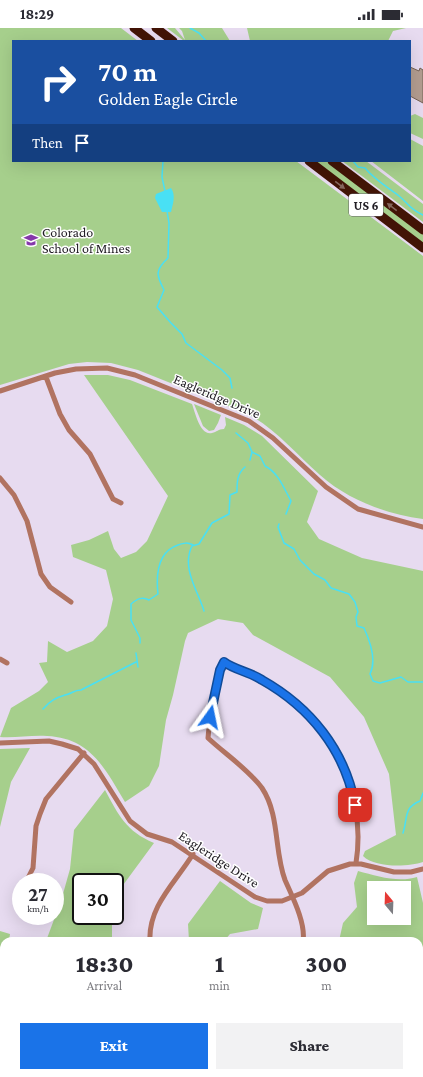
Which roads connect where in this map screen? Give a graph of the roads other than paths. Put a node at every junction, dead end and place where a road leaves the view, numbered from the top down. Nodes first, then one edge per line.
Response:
1 (156, 28) edge
2 (137, 29) edge
3 (150, 40) edge
4 (172, 40) edge
5 (310, 162) edge
6 (333, 162) edge
7 (423, 230) edge
8 (423, 248) edge
9 (46, 376) junction
10 (0, 391) edge
11 (0, 478) edge
12 (121, 503) dead end
13 (423, 527) edge
14 (71, 602) dead end
15 (0, 659) edge
16 (7, 663) dead end
17 (0, 743) edge
18 (84, 753) junction
19 (193, 854) junction
20 (359, 863) junction
21 (423, 869) edge
22 (30, 873) edge
23 (292, 898) junction
24 (151, 937) edge
25 (304, 937) edge

1 - 4 highway
2 - 3 highway
5 -> 8 highway, US 6
7 -> 6 highway, US 6
9 - 10 street, Eagleridge Drive
9 - 12 street
9 - 13 street, Eagleridge Drive
11 - 14 street
15 - 16 street
17 - 18 street, Eagleridge Drive
18 - 19 street, Eagleridge Drive
18 - 22 street
19 - 23 street, Eagleridge Drive
19 - 24 street
20 - 21 street
20 - 23 street, Eagleridge Drive
20 - 23 street
23 - 25 street

